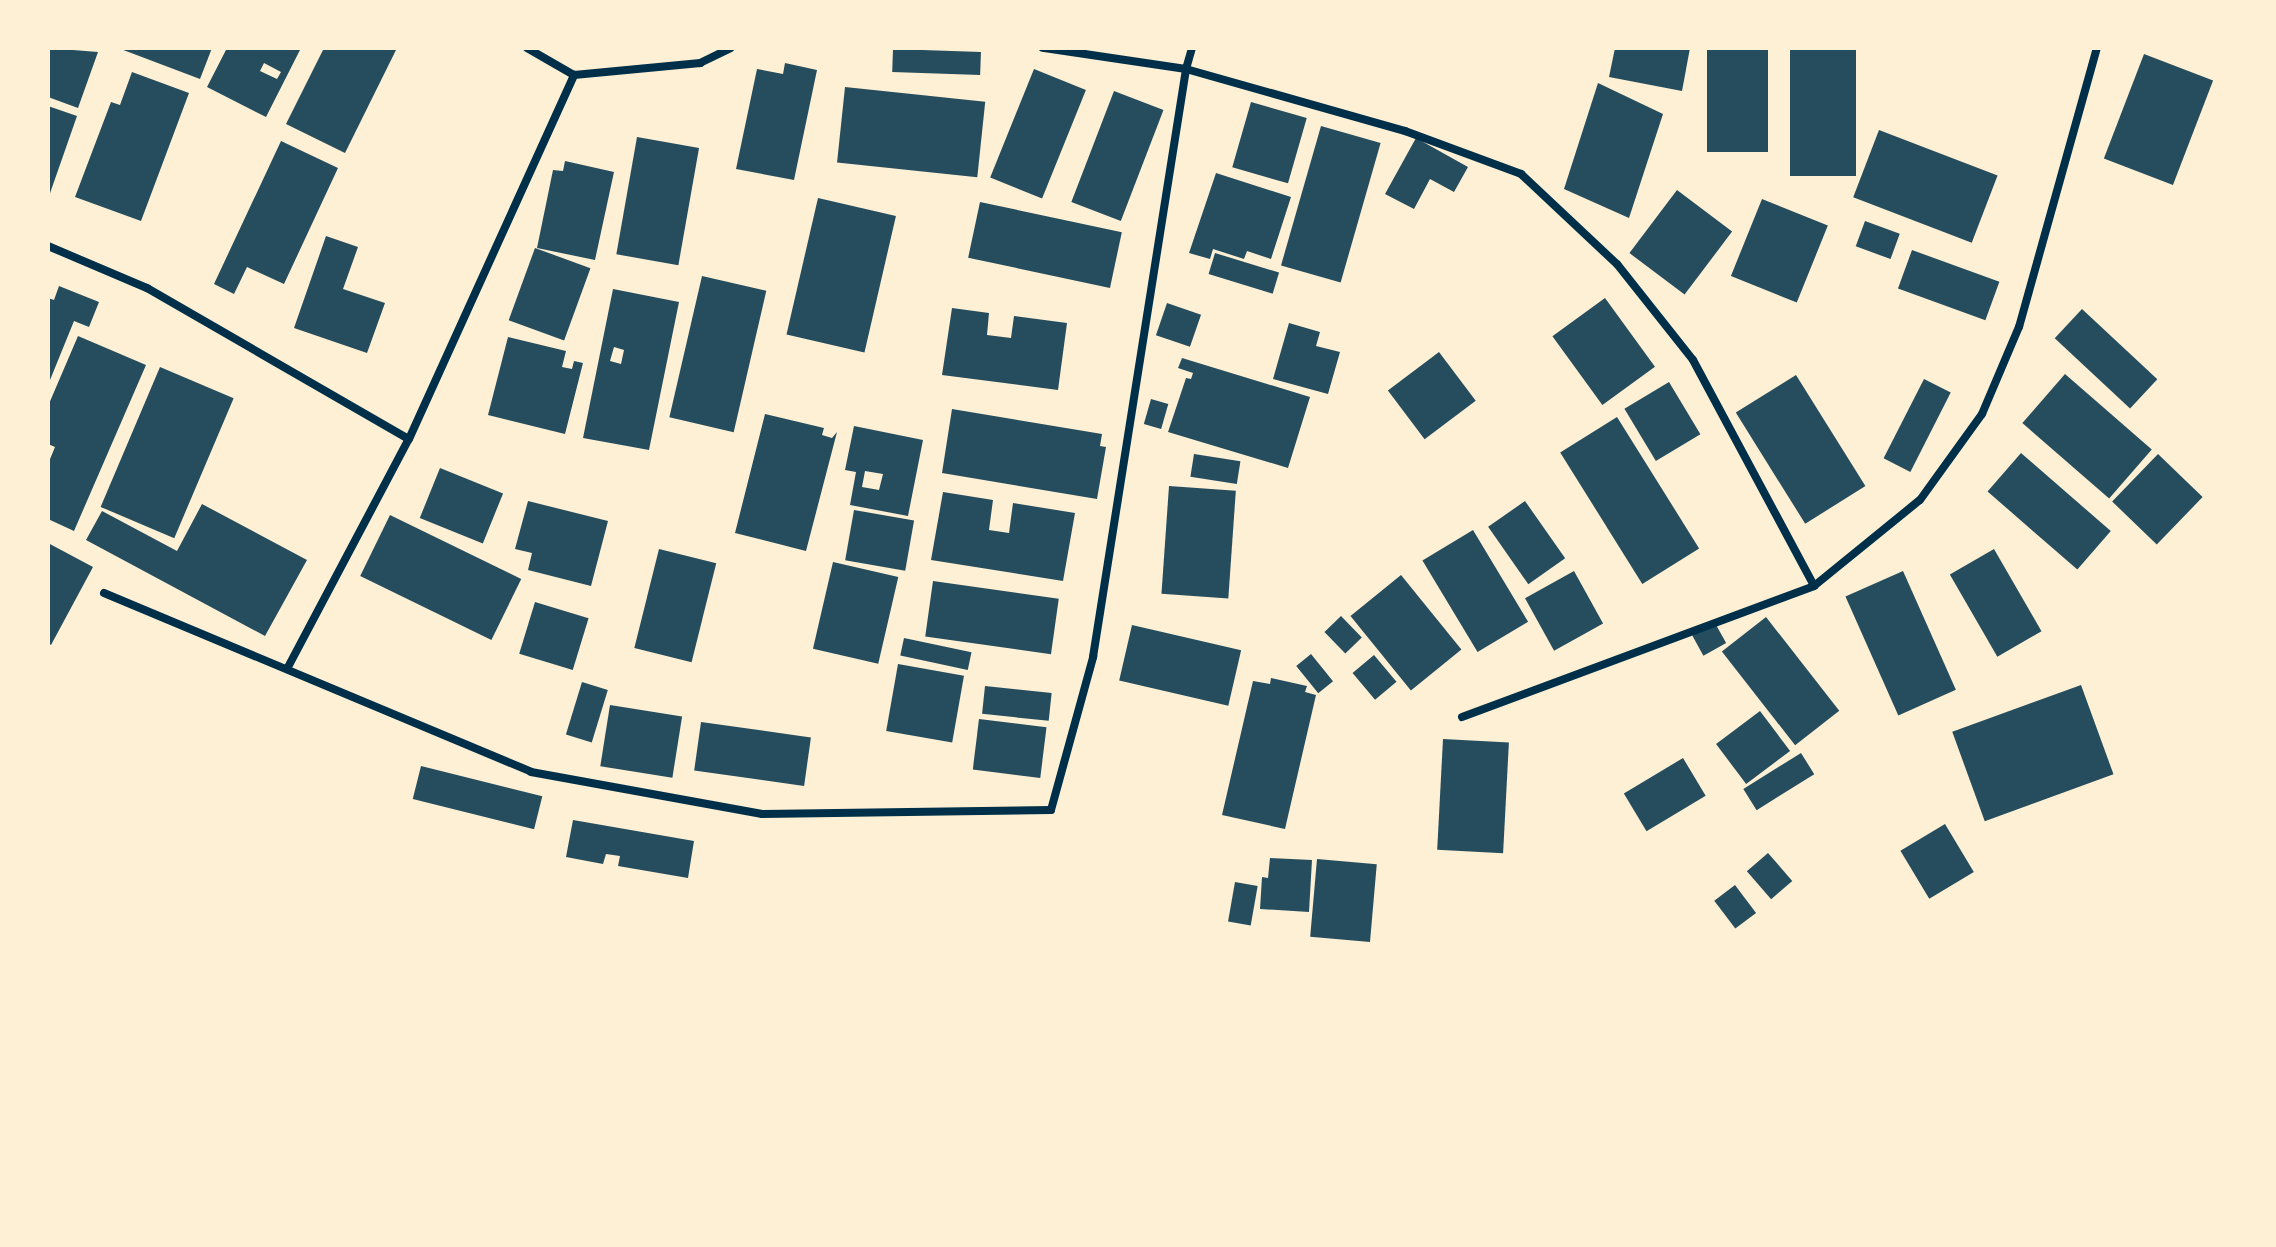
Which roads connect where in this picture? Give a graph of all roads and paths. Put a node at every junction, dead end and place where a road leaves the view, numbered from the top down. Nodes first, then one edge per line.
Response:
1 (527, 48) edge
2 (731, 48) edge
3 (1043, 48) edge
4 (1192, 48) edge
5 (2097, 48) edge
6 (1186, 69) junction
7 (574, 75) junction
8 (48, 246) edge
9 (409, 439) junction
10 (1814, 586) junction
11 (104, 593) dead end
12 (287, 669) junction
13 (1462, 717) dead end

1 - 7 street
2 - 7 street
3 - 6 street
4 - 6 street
5 - 10 street
6 - 10 street
6 - 12 street
7 - 9 street
8 - 9 street
9 - 12 street
10 - 13 street
11 - 12 street

